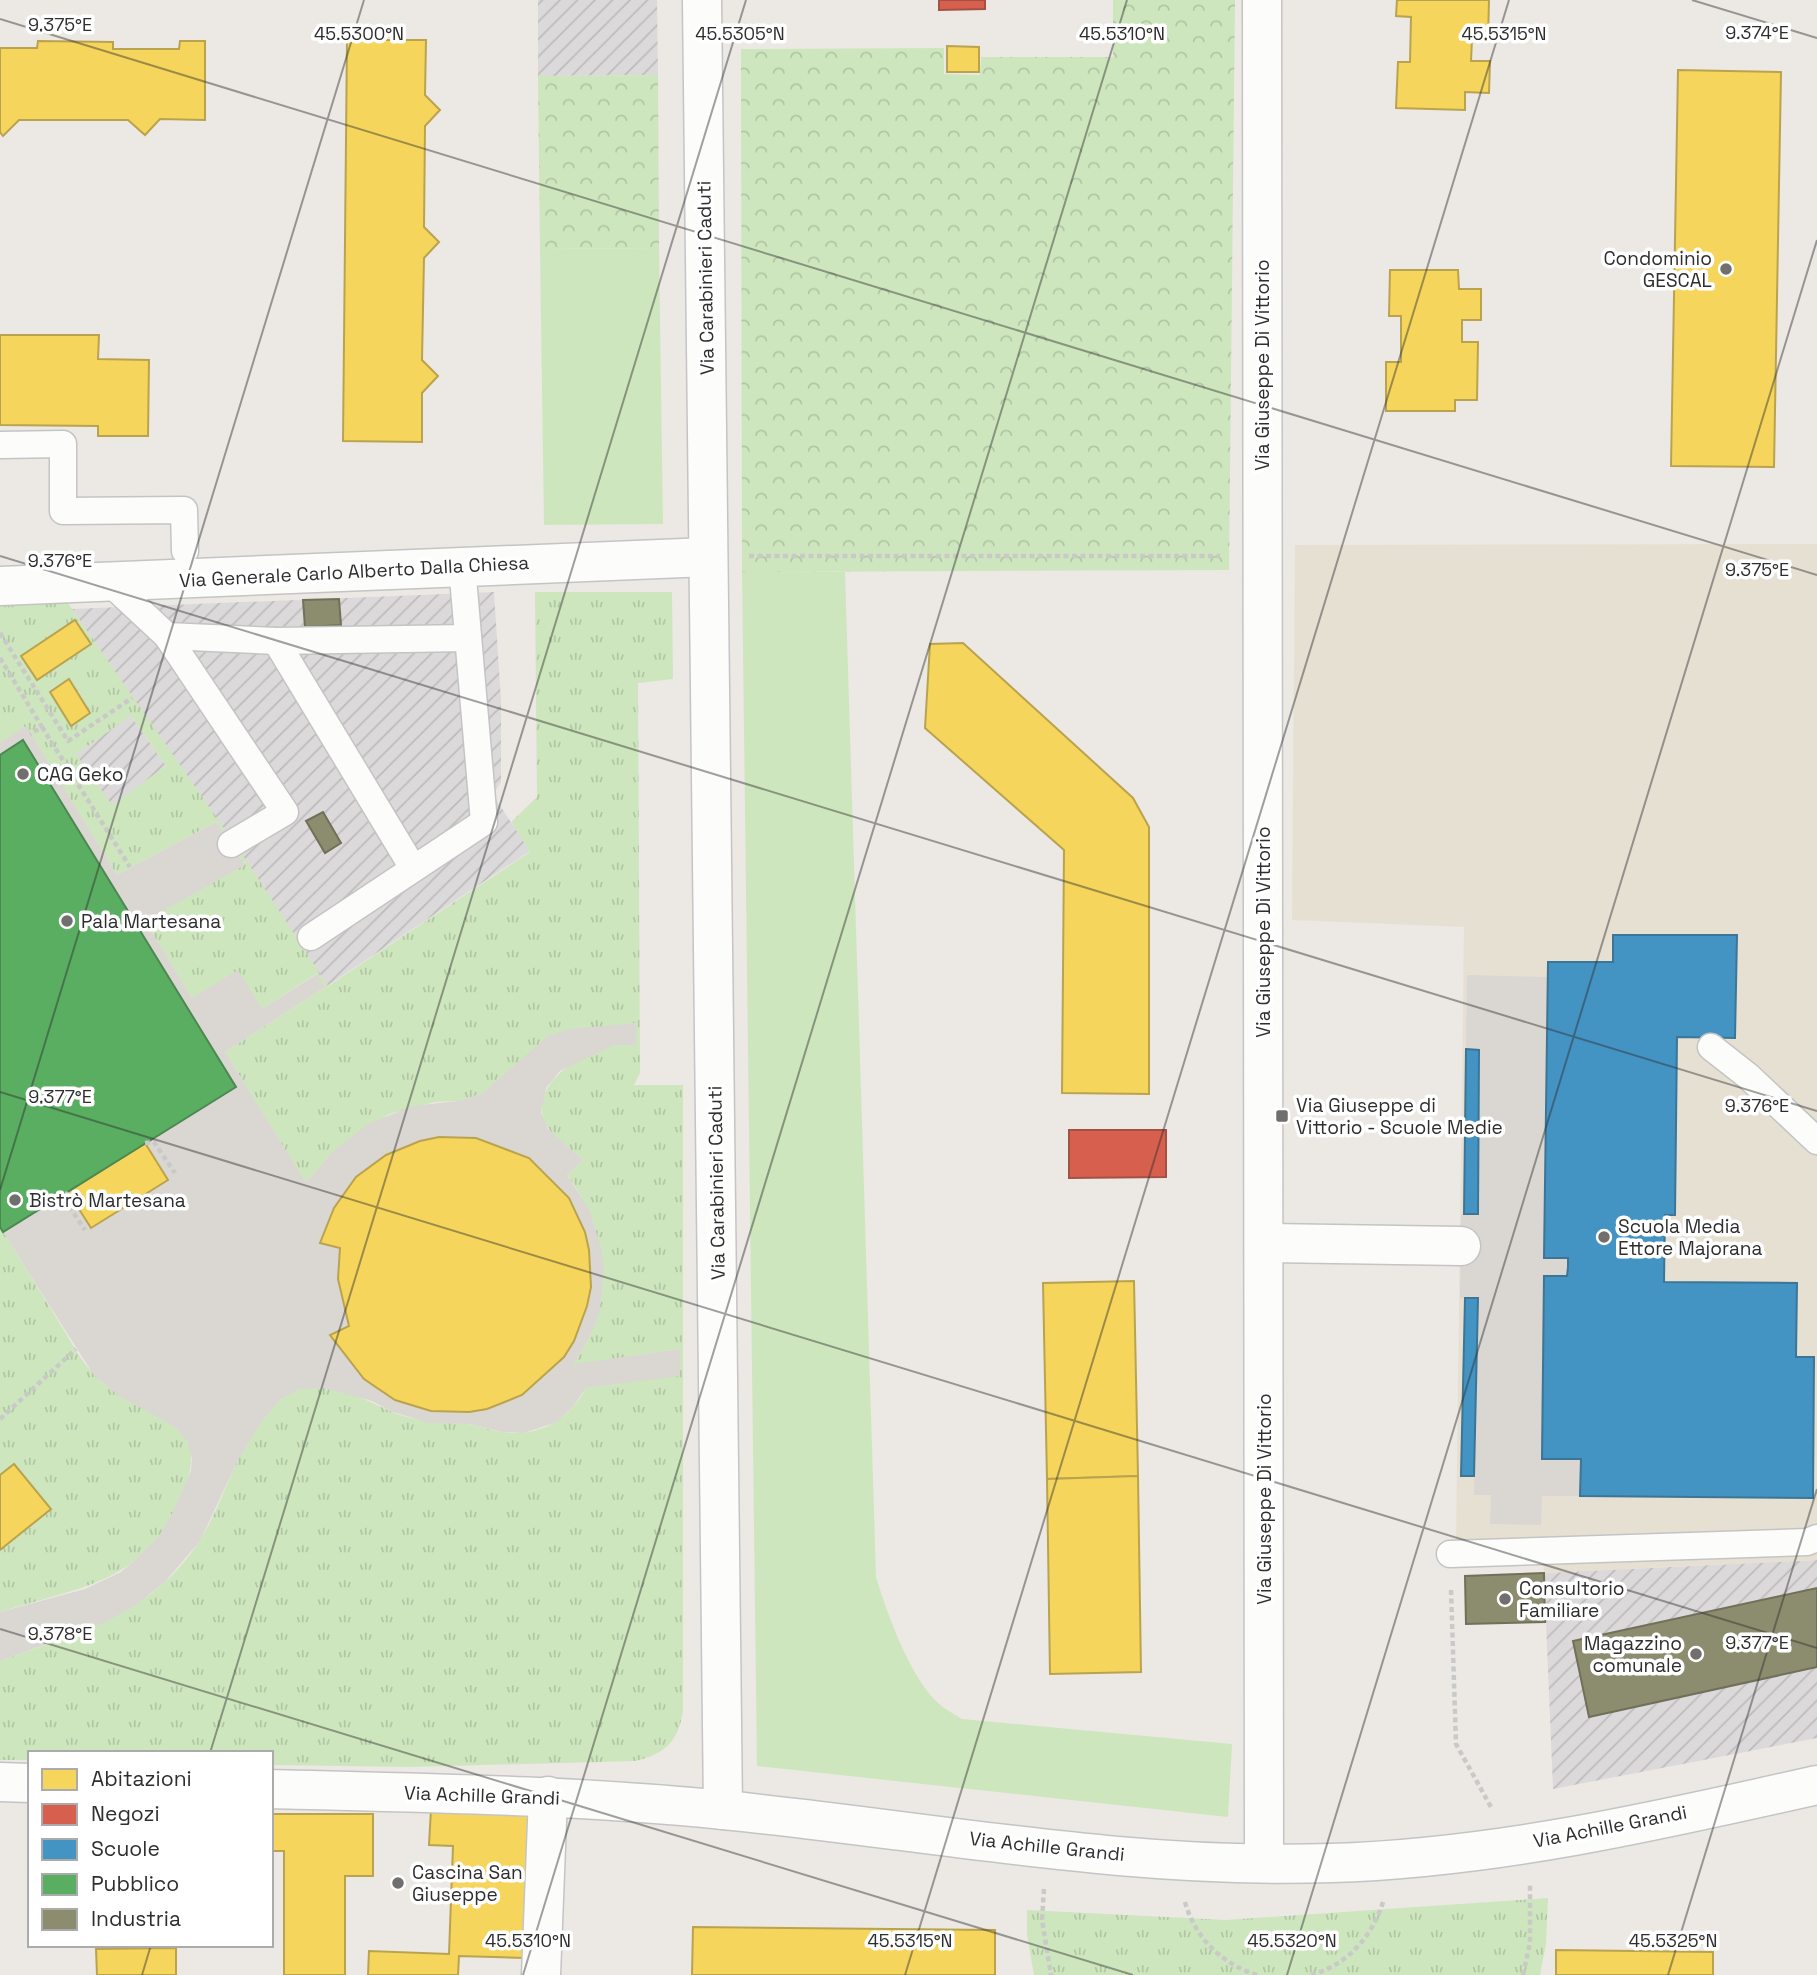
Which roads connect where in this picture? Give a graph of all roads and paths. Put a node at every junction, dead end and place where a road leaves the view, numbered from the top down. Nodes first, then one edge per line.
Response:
1 (702, 0) edge
2 (1262, 0) edge
3 (0, 444) edge
4 (185, 551) dead end
5 (1263, 555) junction
6 (708, 557) junction
7 (462, 566) junction
8 (108, 581) junction
9 (0, 586) edge
10 (0, 633) edge
11 (167, 636) junction
12 (468, 638) junction
13 (276, 641) junction
14 (0, 658) edge
15 (132, 698) dead end
16 (42, 727) junction
17 (30, 734) dead end
18 (231, 844) dead end
19 (130, 867) dead end
20 (413, 868) junction
21 (311, 937) dead end
22 (1712, 1047) dead end
23 (1817, 1141) edge
24 (145, 1143) dead end
25 (175, 1173) dead end
26 (68, 1192) dead end
27 (85, 1230) dead end
28 (1264, 1243) junction
29 (1461, 1246) dead end
30 (76, 1349) dead end
31 (0, 1419) edge
32 (1817, 1538) edge
33 (1451, 1554) joint
34 (0, 1782) edge
35 (28, 1783) edge
36 (1817, 1785) edge
37 (273, 1789) edge
38 (548, 1796) junction
39 (723, 1810) junction
40 (1480, 1812) dead end
41 (1264, 1863) junction
42 (1529, 1875) dead end
43 (1045, 1880) dead end
44 (1385, 1893) dead end
45 (1184, 1895) dead end
46 (541, 1975) edge
47 (1051, 1975) edge
48 (1257, 1975) edge
49 (1311, 1975) edge
50 (1523, 1975) edge

1 - 6 street, Via Carabinieri Caduti
2 - 5 street, Via Giuseppe Di Vittorio
3 - 4 lane
5 - 6 path
5 - 28 street, Via Giuseppe Di Vittorio
6 - 7 street, Via Generale Carlo Alberto Dalla Chiesa
6 - 39 street, Via Carabinieri Caduti
7 - 8 street, Via Generale Carlo Alberto Dalla Chiesa
7 - 12 lane
8 - 9 street, Via Generale Carlo Alberto Dalla Chiesa
8 - 11 lane
10 - 15 path
11 - 13 lane
11 - 18 lane
12 - 13 lane
12 - 20 lane
13 - 20 lane
14 - 16 path
16 - 17 path
16 - 19 path
20 - 21 lane
22 - 23 lane
24 - 25 path
26 - 27 path
28 - 29 street
28 - 41 street, Via Giuseppe Di Vittorio
30 - 31 path
32 - 33 lane
33 - 40 path
34 - 35 street
36 - 41 street, Via Achille Grandi
37 - 38 street, Via Achille Grandi
38 - 39 street, Via Achille Grandi
38 - 46 street
39 - 41 street, Via Achille Grandi
42 - 50 path
43 - 47 path
44 - 49 path
45 - 48 path

